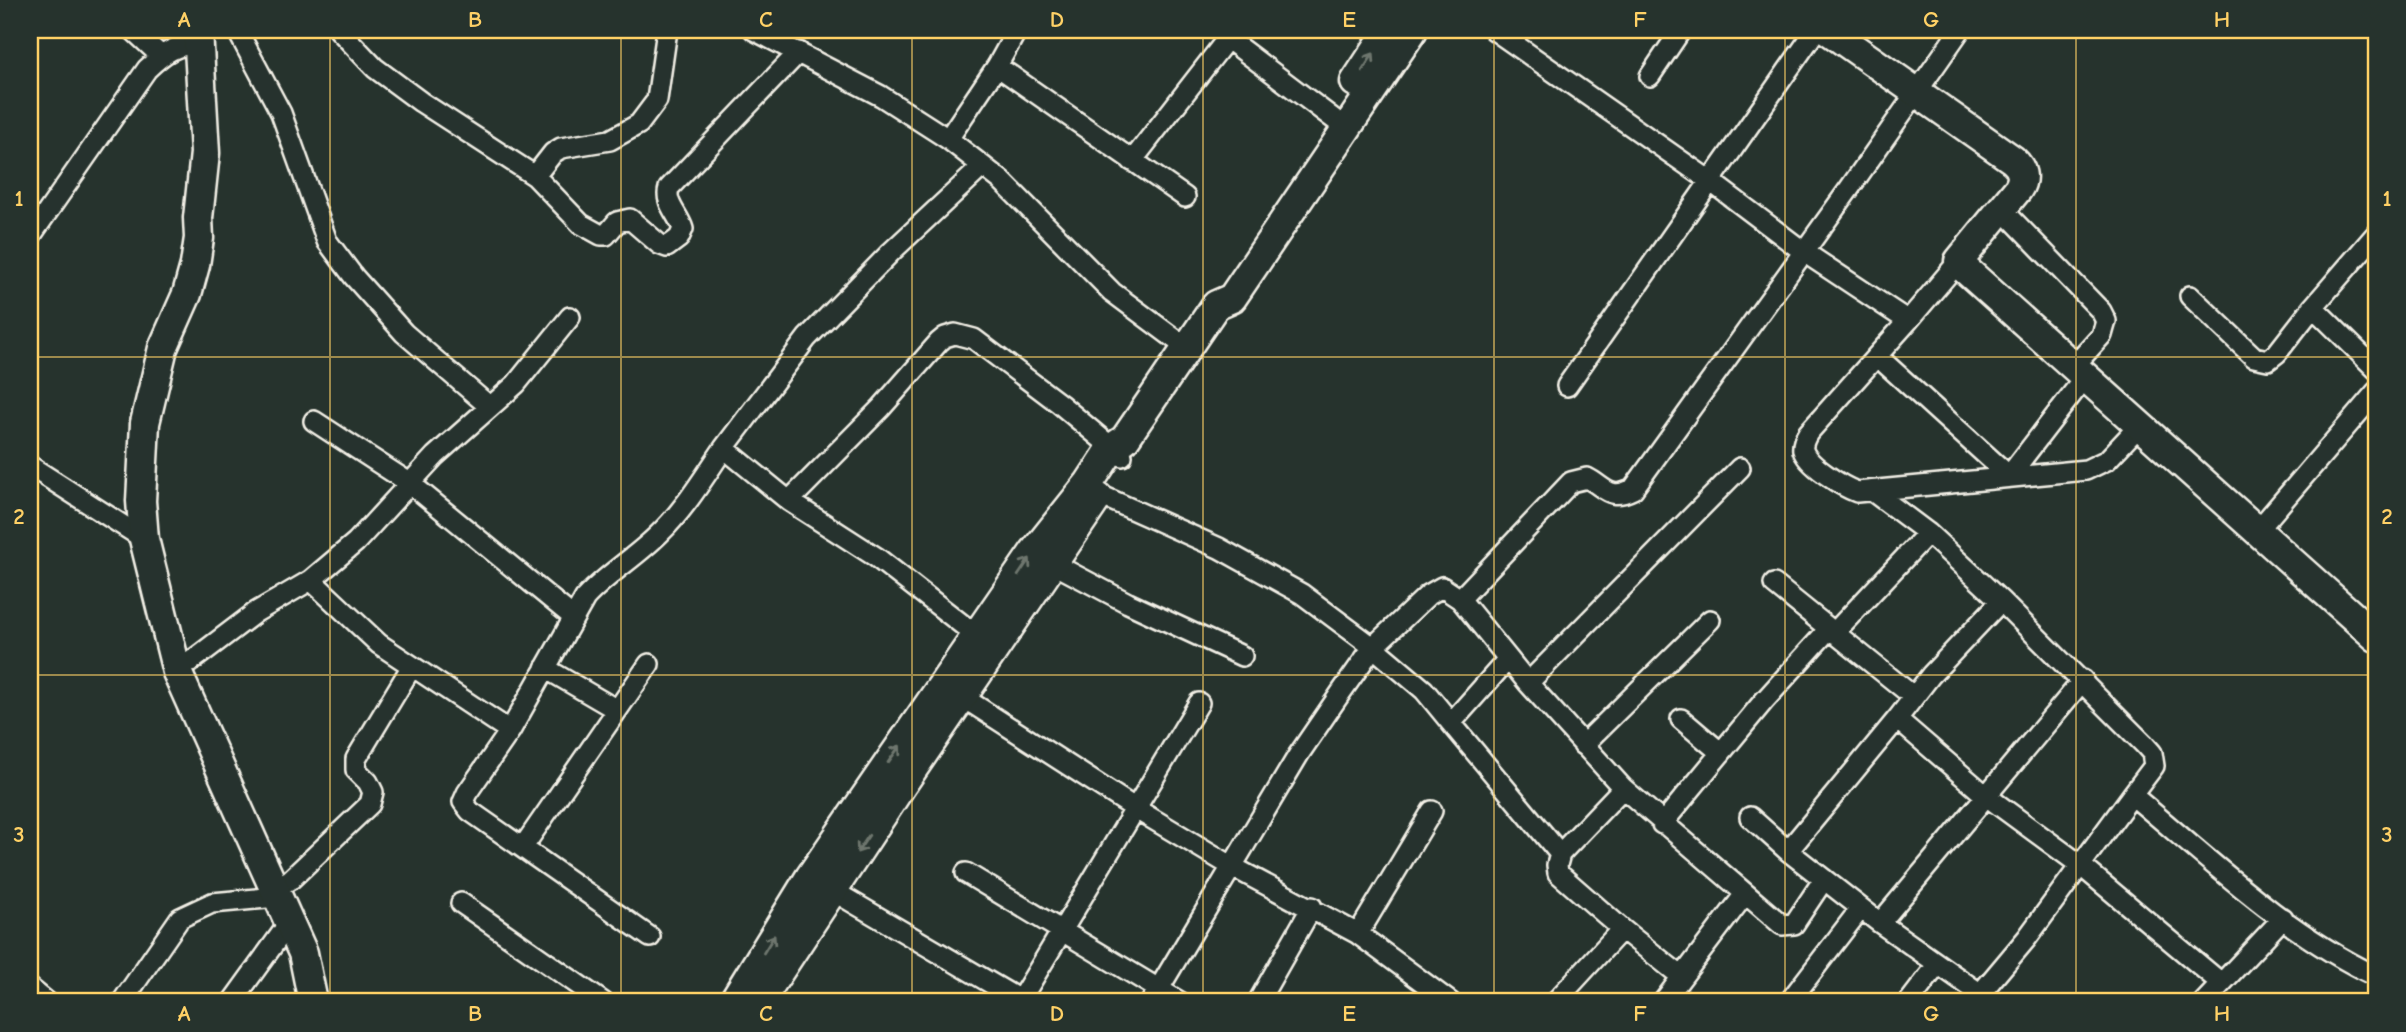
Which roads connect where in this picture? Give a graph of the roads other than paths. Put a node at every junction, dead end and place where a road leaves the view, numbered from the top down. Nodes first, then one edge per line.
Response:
1 (134, 30) edge
2 (237, 30) edge
3 (339, 30) edge
4 (667, 30) edge
5 (754, 30) edge
6 (1017, 30) edge
7 (1389, 30) edge
8 (1413, 30) edge
9 (1494, 30) edge
10 (1681, 30) edge
11 (1816, 30) edge
12 (1828, 30) edge
13 (1960, 30) edge
14 (1231, 34) edge
15 (199, 36) edge
16 (799, 52) junction
17 (161, 56) junction
18 (997, 66) junction
19 (1650, 76) dead end
20 (1918, 92) junction
21 (1339, 124) junction
22 (948, 139) junction
23 (1132, 161) junction
24 (983, 166) junction
25 (534, 176) junction
26 (1710, 181) junction
27 (1185, 197) dead end
28 (2001, 208) junction
29 (2376, 234) edge
30 (30, 237) edge
31 (1804, 252) junction
32 (1958, 261) junction
33 (2190, 296) dead end
34 (2313, 307) junction
35 (570, 317) dead end
36 (1908, 321) junction
37 (1187, 348) junction
38 (1877, 356) junction
39 (2376, 369) edge
40 (2080, 371) junction
41 (1567, 386) dead end
42 (2376, 392) edge
43 (490, 407) junction
44 (314, 421) dead end
45 (2140, 425) junction
46 (724, 447) junction
47 (1120, 448) junction
48 (30, 466) edge
49 (1740, 468) dead end
50 (2009, 476) junction
51 (411, 484) junction
52 (1872, 491) junction
53 (1100, 495) junction
54 (789, 501) junction
55 (2258, 530) junction
56 (1928, 533) junction
57 (144, 539) junction
58 (1054, 564) junction
59 (311, 580) junction
60 (1774, 584) dead end
61 (1460, 599) junction
62 (2001, 601) junction
63 (573, 617) junction
64 (1710, 620) dead end
65 (1831, 631) junction
66 (2376, 637) edge
67 (986, 643) junction
68 (1373, 648) junction
69 (1242, 656) dead end
70 (1508, 659) junction
71 (649, 664) dead end
72 (412, 666) junction
73 (545, 668) junction
74 (177, 672) junction
75 (2082, 680) junction
76 (1528, 683) junction
77 (1914, 697) junction
78 (964, 698) junction
79 (1199, 703) dead end
80 (617, 710) junction
81 (1681, 719) dead end
82 (1897, 719) junction
83 (1451, 723) junction
84 (510, 732) junction
85 (1583, 745) junction
86 (1721, 753) junction
87 (1623, 788) junction
88 (1985, 795) junction
89 (2132, 795) junction
90 (1136, 809) junction
91 (1432, 811) dead end
92 (1750, 817) dead end
93 (1662, 824) junction
94 (523, 847) junction
95 (1788, 851) junction
96 (1560, 855) junction
97 (2079, 864) junction
98 (1233, 867) junction
99 (966, 873) dead end
100 (1824, 879) junction
101 (821, 884) junction
102 (275, 893) junction
103 (1745, 894) junction
104 (461, 903) dead end
105 (1312, 907) junction
106 (1861, 908) junction
107 (2283, 918) junction
108 (289, 923) junction
109 (1880, 923) junction
110 (1622, 929) junction
111 (1062, 931) junction
112 (1358, 934) junction
113 (650, 937) dead end
114 (1938, 964) junction
115 (2376, 976) edge
116 (1682, 977) junction
117 (2221, 983) junction
118 (30, 988) edge
119 (1155, 996) edge
120 (1986, 998) edge
121 (47, 1002) edge
122 (122, 1002) edge
123 (232, 1002) edge
124 (313, 1002) edge
125 (603, 1002) edge
126 (733, 1002) edge
127 (759, 1002) edge
128 (1020, 1002) edge
129 (1180, 1002) edge
130 (1258, 1002) edge
131 (1450, 1002) edge
132 (1555, 1002) edge
133 (1663, 1002) edge
134 (1789, 1002) edge
135 (1909, 1002) edge
136 (2204, 1002) edge

1 - 17 street
2 - 43 street
3 - 25 street
4 - 25 street
5 - 16 street
6 - 18 street
21 -> 7 street
8 - 21 street
9 - 26 street
10 - 19 street
11 - 26 street
12 - 20 street
13 - 20 street
14 - 21 street
14 - 23 street
15 - 17 street
15 - 57 street
16 - 22 street
16 - 25 street
17 - 30 street
18 - 22 street
18 - 23 street
20 - 28 street
20 - 31 street
21 - 37 street
22 - 24 street
23 - 27 street
24 - 37 street
24 - 46 street
26 - 31 street
26 - 41 street
28 - 32 street
28 - 40 street
29 - 34 street
31 - 36 street
31 - 61 street
32 - 36 street
32 - 40 street
33 - 34 street
34 - 39 street
35 - 43 street
36 - 38 street
37 - 47 street
38 - 50 street
38 - 52 street
40 - 45 street
40 - 50 street
42 - 55 street
43 - 51 street
44 - 51 street
45 - 50 street
45 - 55 street
46 - 54 street
46 - 63 street
47 - 53 street
47 - 54 street
67 -> 47 street
48 - 57 street
49 - 76 street
50 - 52 street
51 - 59 street
51 - 63 street
52 - 56 street
53 - 58 street
53 - 68 street
54 - 67 street
55 - 66 street
56 - 62 street
56 - 65 street
57 - 74 street
58 - 67 street
58 - 69 street
59 - 72 street
59 - 74 street
60 - 65 street
61 - 68 street
61 - 70 street
62 - 75 street
62 - 77 street
63 - 73 street
64 - 85 street
65 - 77 street
65 - 86 street
67 - 78 street
101 -> 67 street
68 - 83 street
68 - 98 street
70 - 76 street
70 - 83 street
71 - 80 street
72 - 84 street
72 - 102 street
73 - 80 street
73 - 84 street
74 - 102 street
75 - 88 street
75 - 89 street
76 - 85 street
77 - 82 street
78 - 90 street
78 -> 101 street
79 - 90 street
80 - 94 street
81 - 86 street
82 - 88 street
82 - 95 street
83 - 96 street
84 - 94 street
85 - 87 street
86 - 93 street
87 - 93 street
87 - 96 street
88 - 97 street
88 - 109 street
89 - 97 street
89 - 107 street
90 - 98 street
90 - 111 street
91 - 112 street
92 - 95 street
93 - 103 street
94 - 113 street
95 - 100 street
96 - 110 street
97 - 117 street
97 - 120 street
98 - 105 street
98 - 119 street
99 - 111 street
100 - 103 street
100 - 106 street
126 -> 101 street
101 - 127 street
101 - 128 street
102 - 108 street
102 - 122 street
103 - 116 street
104 - 125 street
105 - 112 street
105 - 130 street
106 - 109 street
106 - 134 street
107 - 115 street
107 - 117 street
108 - 123 street
108 - 124 street
109 - 114 street
110 - 116 street
110 - 132 street
111 - 119 street
111 - 128 street
112 - 131 street
114 - 120 street
114 - 135 street
116 - 133 street
117 - 136 street
118 - 121 street
119 - 129 street

